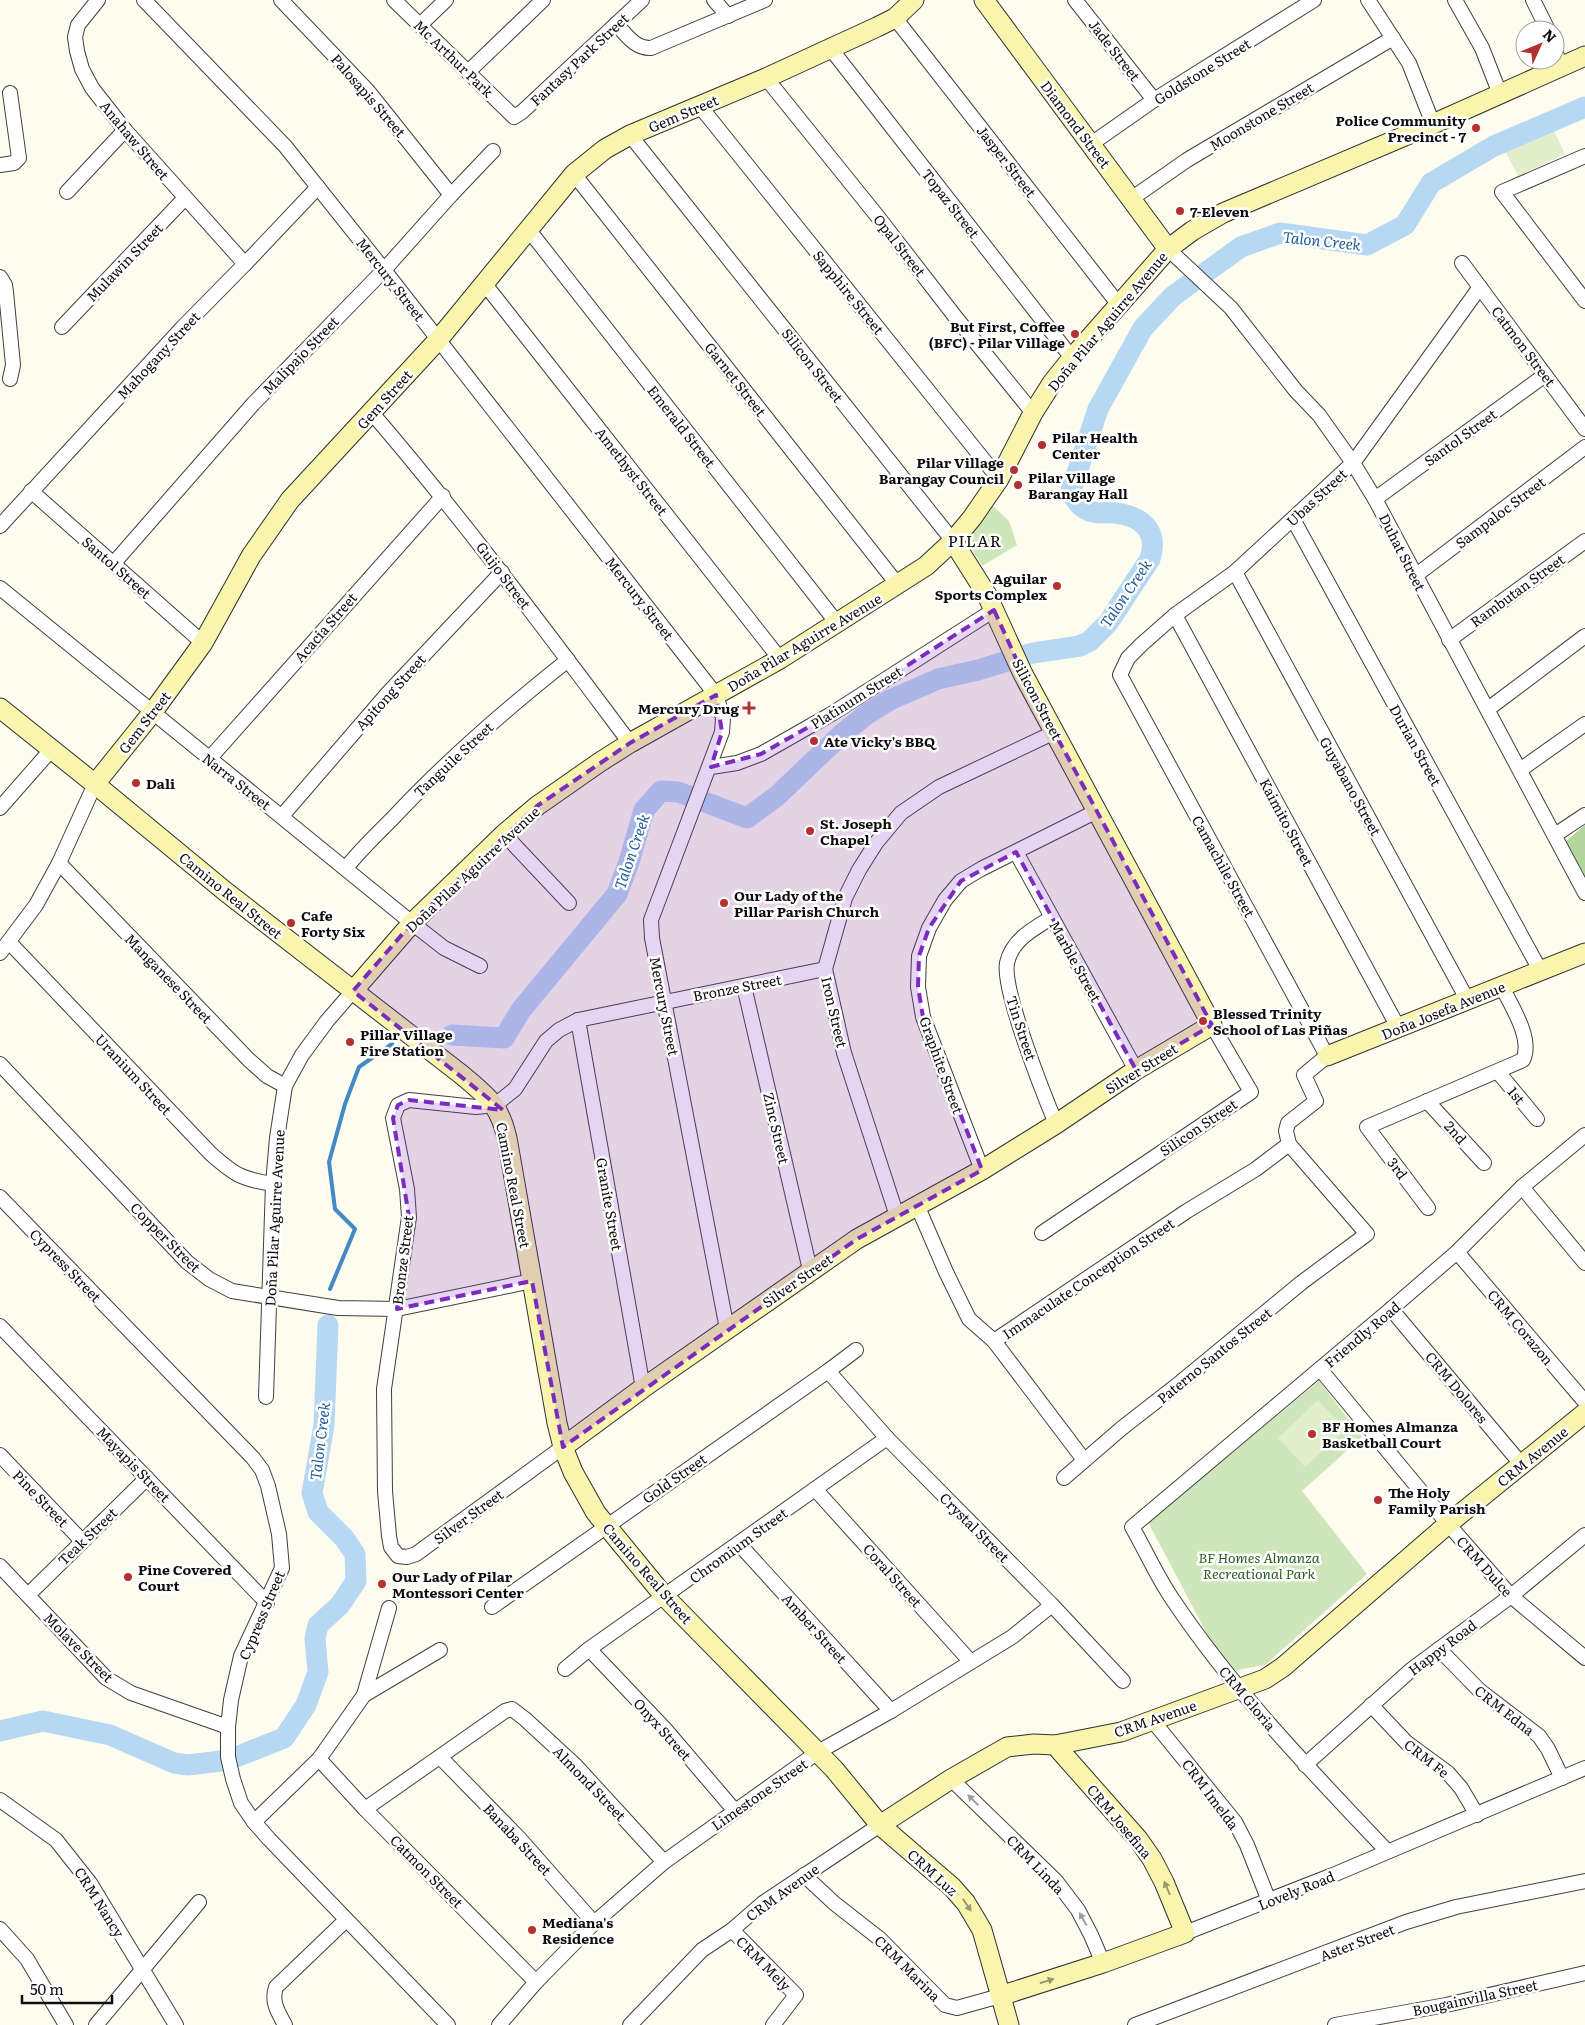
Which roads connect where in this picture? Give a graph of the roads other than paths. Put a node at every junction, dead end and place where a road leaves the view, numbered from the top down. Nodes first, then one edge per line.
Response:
1 (98, 0) edge
2 (144, 0) edge
3 (282, 0) edge
4 (394, 0) edge
5 (446, 0) edge
6 (543, 0) edge
7 (642, 0) edge
8 (714, 0) edge
9 (765, 0) edge
10 (914, 0) edge
11 (984, 0) edge
12 (1075, 0) edge
13 (1314, 0) edge
14 (1368, 0) edge
15 (1455, 0) edge
16 (1533, 0) edge
17 (728, 16) junction
18 (895, 18) junction
19 (1543, 20) edge
20 (616, 24) junction
21 (420, 25) junction
22 (1393, 38) junction
23 (830, 48) junction
24 (1585, 56) edge
25 (1565, 58) edge
26 (1540, 70) edge
27 (468, 72) junction
28 (766, 78) junction
29 (10, 92) dead end
30 (1500, 94) junction
31 (1154, 100) junction
32 (699, 105) junction
33 (514, 117) joint
34 (1433, 124) junction
35 (125, 130) junction
36 (630, 135) junction
37 (1091, 144) junction
38 (493, 152) dead end
39 (1584, 158) edge
40 (0, 165) edge
41 (574, 174) junction
42 (318, 187) junction
43 (67, 192) dead end
44 (451, 195) junction
45 (185, 198) junction
46 (1131, 198) junction
47 (528, 229) junction
48 (1168, 249) junction
49 (245, 264) junction
50 (1462, 264) dead end
51 (384, 270) junction
52 (0, 277) edge
53 (484, 283) junction
54 (1480, 287) junction
55 (1585, 300) edge
56 (1119, 304) junction
57 (62, 327) dead end
58 (438, 340) junction
59 (1072, 358) junction
60 (8, 371) edge
61 (1545, 375) junction
62 (372, 413) junction
63 (1034, 413) junction
64 (1585, 429) edge
65 (1585, 447) edge
66 (1353, 463) junction
67 (999, 479) junction
68 (31, 491) junction
69 (442, 496) junction
70 (1375, 499) junction
71 (1293, 519) junction
72 (0, 526) edge
73 (953, 541) junction
74 (1585, 541) edge
75 (113, 564) junction
76 (502, 572) junction
77 (1234, 572) junction
78 (1415, 576) junction
79 (898, 585) junction
80 (0, 588) edge
81 (994, 610) junction
82 (1175, 615) junction
83 (837, 623) junction
84 (1585, 636) edge
85 (1449, 640) junction
86 (203, 643) junction
87 (780, 659) junction
88 (568, 660) junction
89 (1120, 675) joint
90 (716, 695) junction
91 (0, 708) edge
92 (1488, 709) junction
93 (152, 713) junction
94 (1585, 724) edge
95 (1055, 732) junction
96 (630, 743) junction
97 (51, 750) junction
98 (209, 759) junction
99 (711, 767) junction
100 (1520, 770) junction
101 (95, 784) junction
102 (0, 808) edge
103 (1097, 811) junction
104 (1585, 815) edge
105 (282, 816) junction
106 (504, 834) junction
107 (1555, 836) junction
108 (1016, 852) junction
109 (59, 863) junction
110 (346, 868) junction
111 (1585, 893) edge
112 (569, 903) dead end
113 (1051, 918) junction
114 (412, 923) junction
115 (9, 942) junction
116 (0, 953) edge
117 (1585, 953) edge
118 (480, 966) dead end
119 (825, 969) junction
120 (1540, 970) junction
121 (744, 986) junction
122 (1502, 987) junction
123 (353, 991) junction
124 (664, 1001) junction
125 (1468, 1001) junction
126 (578, 1020) junction
127 (1212, 1025) junction
128 (1399, 1029) junction
129 (1327, 1056) junction
130 (0, 1064) edge
131 (1136, 1070) junction
132 (1498, 1072) junction
133 (285, 1086) junction
134 (1428, 1101) junction
135 (495, 1105) junction
136 (1537, 1119) dead end
137 (1056, 1124) junction
138 (1585, 1134) edge
139 (1290, 1144) junction
140 (1484, 1163) dead end
141 (982, 1170) junction
142 (273, 1184) junction
143 (1522, 1187) junction
144 (0, 1197) edge
145 (917, 1205) junction
146 (1428, 1208) dead end
147 (898, 1216) junction
148 (1042, 1232) dead end
149 (1457, 1252) junction
150 (1585, 1263) edge
151 (810, 1270) junction
152 (532, 1281) junction
153 (268, 1298) junction
154 (396, 1309) junction
155 (1391, 1309) junction
156 (0, 1326) edge
157 (727, 1329) junction
158 (994, 1341) junction
159 (856, 1350) dead end
160 (1320, 1369) junction
161 (828, 1372) junction
162 (643, 1388) junction
163 (266, 1397) dead end
164 (1585, 1402) edge
165 (1585, 1413) edge
166 (887, 1438) junction
167 (563, 1447) junction
168 (0, 1456) edge
169 (1084, 1460) junction
170 (1522, 1465) junction
171 (147, 1478) junction
172 (1064, 1478) dead end
173 (815, 1489) junction
174 (1448, 1524) junction
175 (606, 1526) junction
176 (1132, 1527) joint
177 (1584, 1539) edge
178 (82, 1541) junction
179 (739, 1544) junction
180 (398, 1556) joint
181 (0, 1566) edge
182 (28, 1595) junction
183 (1511, 1596) junction
184 (665, 1597) junction
185 (267, 1603) junction
186 (1052, 1605) junction
187 (492, 1607) dead end
188 (389, 1608) dead end
189 (589, 1649) junction
190 (1439, 1649) junction
191 (440, 1650) dead end
192 (1585, 1658) edge
193 (970, 1661) junction
194 (564, 1669) dead end
195 (1123, 1682) dead end
196 (1240, 1688) junction
197 (364, 1695) junction
198 (1371, 1705) junction
199 (891, 1711) junction
200 (1153, 1721) junction
201 (228, 1727) junction
202 (1055, 1745) junction
203 (818, 1752) junction
204 (440, 1757) junction
205 (319, 1759) junction
206 (1305, 1765) junction
207 (1585, 1768) edge
208 (1562, 1778) junction
209 (951, 1779) junction
210 (852, 1790) joint
211 (0, 1800) edge
212 (365, 1809) junction
213 (735, 1811) junction
214 (1477, 1815) junction
215 (254, 1822) junction
216 (880, 1825) junction
217 (1387, 1851) junction
218 (664, 1862) junction
219 (804, 1875) junction
220 (1585, 1881) edge
221 (1269, 1901) junction
222 (199, 1902) dead end
223 (346, 1920) junction
224 (594, 1922) junction
225 (0, 1929) edge
226 (732, 1930) junction
227 (1185, 1933) junction
228 (1103, 1963) junction
229 (141, 1969) junction
230 (1585, 1973) edge
231 (536, 1982) junction
232 (1000, 1996) junction
233 (66, 2025) edge
234 (96, 2025) edge
235 (176, 2025) edge
236 (285, 2025) edge
237 (448, 2025) edge
238 (499, 2025) edge
239 (630, 2025) edge
240 (773, 2025) edge
241 (1009, 2025) edge
242 (1136, 2025) edge
243 (1335, 2025) edge

1 - 35 street, Anahaw Street
2 - 42 street, Mercury Street
3 - 44 street, Palosapis Street
4 - 21 street, Mc Arthur Park
5 - 21 street
6 - 27 street
7 - 20 street, Fantasy Park Street
8 - 17 street
9 - 17 street
10 - 18 street, Gem Street
11 - 37 street, Diamond Street
12 - 31 street, Jade Street
13 - 31 street, Goldstone Street
14 - 22 street
15 - 30 street
16 - 19 street
17 - 20 street
18 - 23 street, Gem Street
18 - 56 street, Jasper Street
20 - 33 street, Fantasy Park Street
21 - 27 street, Mc Arthur Park
22 - 34 street
22 - 46 street, Moonstone Street
23 - 28 street, Gem Street
23 - 59 street, Topaz Street
24 - 25 street, Doña Pilar Aguirre Avenue
26 - 30 street, Doña Pilar Aguirre Avenue
27 - 33 street, Mc Arthur Park
28 - 32 street, Gem Street
28 - 63 street, Opal Street
29 - 40 street
30 - 34 street, Doña Pilar Aguirre Avenue
31 - 37 street, Goldstone Street
32 - 36 street, Gem Street
32 - 67 street, Sapphire Street
34 - 48 street, Doña Pilar Aguirre Avenue
35 - 43 street
35 - 45 street, Anahaw Street
36 - 41 street, Gem Street
36 - 73 street, Silicon Street
37 - 46 street, Diamond Street
38 - 44 street, Malipajo Street
39 - 55 street
41 - 47 street, Gem Street
41 - 79 street, Garnet Street
42 - 49 street, Mahogany Street
42 - 51 street, Mercury Street
44 - 51 street, Malipajo Street
45 - 49 street, Anahaw Street
45 - 57 street, Mulawin Street
46 - 48 street, Diamond Street
47 - 53 street, Gem Street
47 - 83 street, Emerald Street
48 - 56 street, Doña Pilar Aguirre Avenue
48 - 66 street, Duhat Street
49 - 68 street, Mahogany Street
50 - 54 street, Catmon Street
51 - 58 street, Mercury Street
51 - 75 street, Malipajo Street
52 - 60 street
53 - 58 street, Gem Street
53 - 87 street, Amethyst Street
54 - 61 street, Catmon Street
54 - 66 street, Ubas Street
56 - 59 street, Doña Pilar Aguirre Avenue
58 - 62 street, Gem Street
58 - 90 street, Mercury Street
59 - 63 street, Doña Pilar Aguirre Avenue
61 - 64 street, Catmon Street
61 - 70 street, Santol Street
62 - 69 street, Guijo Street
62 - 86 street, Gem Street
63 - 67 street, Doña Pilar Aguirre Avenue
65 - 78 street, Sampaloc Street
66 - 70 street, Duhat Street
66 - 71 street, Ubas Street
67 - 73 street, Doña Pilar Aguirre Avenue
68 - 72 street, Mahogany Street
68 - 75 street, Santol Street
69 - 76 street, Guijo Street
69 - 98 street, Acacia Street
70 - 78 street, Duhat Street
71 - 77 street, Ubas Street
71 - 120 street, Durian Street
73 - 79 street, Doña Pilar Aguirre Avenue
73 - 81 street, Silicon Street
74 - 85 street, Rambutan Street
75 - 86 street, Santol Street
76 - 88 street, Guijo Street
76 - 105 street, Apitong Street
77 - 82 street, Ubas Street
77 - 125 street, Guyabano Street
78 - 85 street, Duhat Street
79 - 83 street, Doña Pilar Aguirre Avenue
80 - 93 street, Narra Street
81 - 95 street, Silicon Street
81 - 99 street, Platinum Street
82 - 89 street, Ubas Street
82 - 128 street, Kaimito Street
83 - 87 street, Doña Pilar Aguirre Avenue
84 - 92 street
85 - 92 street, Duhat Street
86 - 93 street, Gem Street
87 - 90 street, Doña Pilar Aguirre Avenue
88 - 96 street, Guijo Street
88 - 110 street, Tanguile Street
89 - 129 street, Camachile Street
90 - 96 street, Doña Pilar Aguirre Avenue
90 - 99 street, Mercury Street
91 - 97 street, Camino Real Street
92 - 100 street, Duhat Street
93 - 98 street, Narra Street
93 - 101 street, Gem Street
94 - 100 street
95 - 103 street, Silicon Street
95 - 119 street, Iron Street
96 - 106 street, Doña Pilar Aguirre Avenue
97 - 101 street, Camino Real Street
97 - 102 street
98 - 105 street, Narra Street
99 - 124 street, Mercury Street
100 - 107 street, Duhat Street
101 - 109 street, Gem Street
101 - 123 street, Camino Real Street
103 - 108 street, Graphite Street
103 - 127 street, Silicon Street
104 - 107 street
105 - 110 street, Narra Street
106 - 112 street
106 - 114 street, Doña Pilar Aguirre Avenue
107 - 111 street, Duhat Street
108 - 113 street, Marble Street
108 - 141 street, Graphite Street
109 - 115 street, Gem Street
109 - 133 street, Manganese Street
110 - 114 street, Narra Street
113 - 131 street, Marble Street
113 - 137 street, Tin Street
114 - 118 street, Narra Street
114 - 123 street, Doña Pilar Aguirre Avenue
115 - 116 street, Gem Street
115 - 142 street, Uranium Street
117 - 120 street, Doña Josefa Avenue
119 - 121 street, Bronze Street
119 - 147 street, Iron Street
120 - 122 street, Doña Josefa Avenue
121 - 124 street, Bronze Street
121 - 151 street, Zinc Street
122 - 125 street, Doña Josefa Avenue
122 - 132 street
123 - 133 street, Doña Pilar Aguirre Avenue
123 - 135 street, Camino Real Street
124 - 126 street, Bronze Street
124 - 157 street, Mercury Street
125 - 128 street, Doña Josefa Avenue
126 - 135 street, Bronze Street
126 - 162 street, Granite Street
127 - 131 street, Silver Street
127 - 148 street, Silicon Street
128 - 129 street, Doña Josefa Avenue
129 - 139 street, Doña Josefa Avenue
130 - 153 street, Copper Street
131 - 137 street, Silver Street
132 - 134 street
132 - 136 street, 1st
133 - 142 street, Doña Pilar Aguirre Avenue
134 - 140 street, 2nd
134 - 146 street, 3rd
135 - 152 street, Camino Real Street
135 - 154 street, Bronze Street
137 - 141 street, Silver Street
138 - 143 street, Friendly Road
139 - 158 street, Immaculate Conception Street
139 - 169 street, Paterno Santos Street
141 - 145 street, Silver Street
142 - 153 street, Doña Pilar Aguirre Avenue
143 - 149 street, Friendly Road
143 - 150 street
144 - 185 street, Cypress Street
145 - 147 street, Silver Street
145 - 158 street, Immaculate Conception Street
147 - 151 street, Silver Street
149 - 155 street, Friendly Road
149 - 164 street, CRM Corazon
151 - 157 street, Silver Street
152 - 154 street, Copper Street
152 - 167 street, Camino Real Street
153 - 154 street, Copper Street
153 - 163 street, Doña Pilar Aguirre Avenue
154 - 180 street, Bronze Street
155 - 160 street, Friendly Road
155 - 170 street, CRM Dolores
156 - 171 street, Mayapis Street
157 - 162 street, Silver Street
158 - 169 street
159 - 161 street, Gold Street
160 - 174 street, CRM Dulce
160 - 176 street, Friendly Road
161 - 166 street, Crystal Street
161 - 175 street, Gold Street
162 - 167 street, Silver Street
165 - 170 street, CRM Avenue
166 - 173 street, Chromium Street
166 - 186 street, Crystal Street
167 - 175 street, Camino Real Street
167 - 180 street, Silver Street
168 - 178 street, Pine Street
169 - 172 street, Paterno Santos Street
170 - 174 street, CRM Avenue
171 - 178 street, Teak Street
171 - 185 street, Mayapis Street
173 - 179 street, Chromium Street
173 - 193 street, Coral Street
174 - 183 street, CRM Dulce
174 - 196 street, CRM Avenue
175 - 184 street, Camino Real Street
175 - 187 street, Gold Street
176 - 196 street, CRM Gloria
177 - 183 street, Happy Road
178 - 182 street, Teak Street
179 - 184 street, Chromium Street
179 - 199 street, Amber Street
181 - 182 street, Molave Street
182 - 201 street, Molave Street
183 - 190 street, Happy Road
183 - 192 street, CRM Dulce
184 - 189 street, Chromium Street
184 - 203 street, Camino Real Street
185 - 201 street, Cypress Street
186 - 193 street, Limestone Street
186 - 195 street, Crystal Street
188 - 197 street
189 - 194 street, Chromium Street
189 - 213 street, Onyx Street
190 - 198 street, Happy Road
190 - 208 street, CRM Edna
191 - 197 street
193 - 199 street, Limestone Street
196 - 200 street, CRM Avenue
196 - 206 street, CRM Gloria
197 - 205 street
198 - 206 street, Happy Road
198 - 214 street, CRM Fe
199 - 203 street, Limestone Street
200 - 202 street, CRM Avenue
200 - 221 street, CRM Imelda
201 - 215 street, Cypress Street
202 - 209 street, CRM Avenue
227 -> 202 street, CRM Josefina
203 - 210 street, Camino Real Street
203 - 213 street, Limestone Street
204 - 212 street
204 - 218 street, Almond Street
204 - 224 street, Banaba Street
205 - 212 street, Catmon Street
205 - 215 street
206 - 217 street, CRM Gloria
207 - 208 street, Lovely Road
208 - 214 street, Lovely Road
209 - 216 street, CRM Avenue
228 -> 209 street, CRM Linda
210 - 216 street, CRM Luz
211 - 229 street, CRM Nancy
212 - 231 street, Catmon Street
213 - 218 street, Limestone Street
214 - 217 street, Lovely Road
215 - 223 street, Cypress Street
216 - 219 street, CRM Avenue
216 -> 232 street, CRM Luz
217 - 221 street, Lovely Road
218 - 224 street, Limestone Street
219 - 226 street, CRM Avenue
219 - 232 street, CRM Marina
220 - 242 street, Aster Street
221 - 227 street, Lovely Road
222 - 229 street
223 - 236 street
223 - 237 street, Cypress Street
224 - 231 street, Limestone Street
225 - 233 street
226 - 239 street, CRM Avenue
226 - 240 street, CRM Mely
227 - 228 street, Lovely Road
232 -> 228 street, Lovely Road
229 - 234 street
229 - 235 street, CRM Nancy
230 - 243 street, Bougainvilla Street
231 - 238 street, Limestone Street
232 - 241 street, CRM Luz

